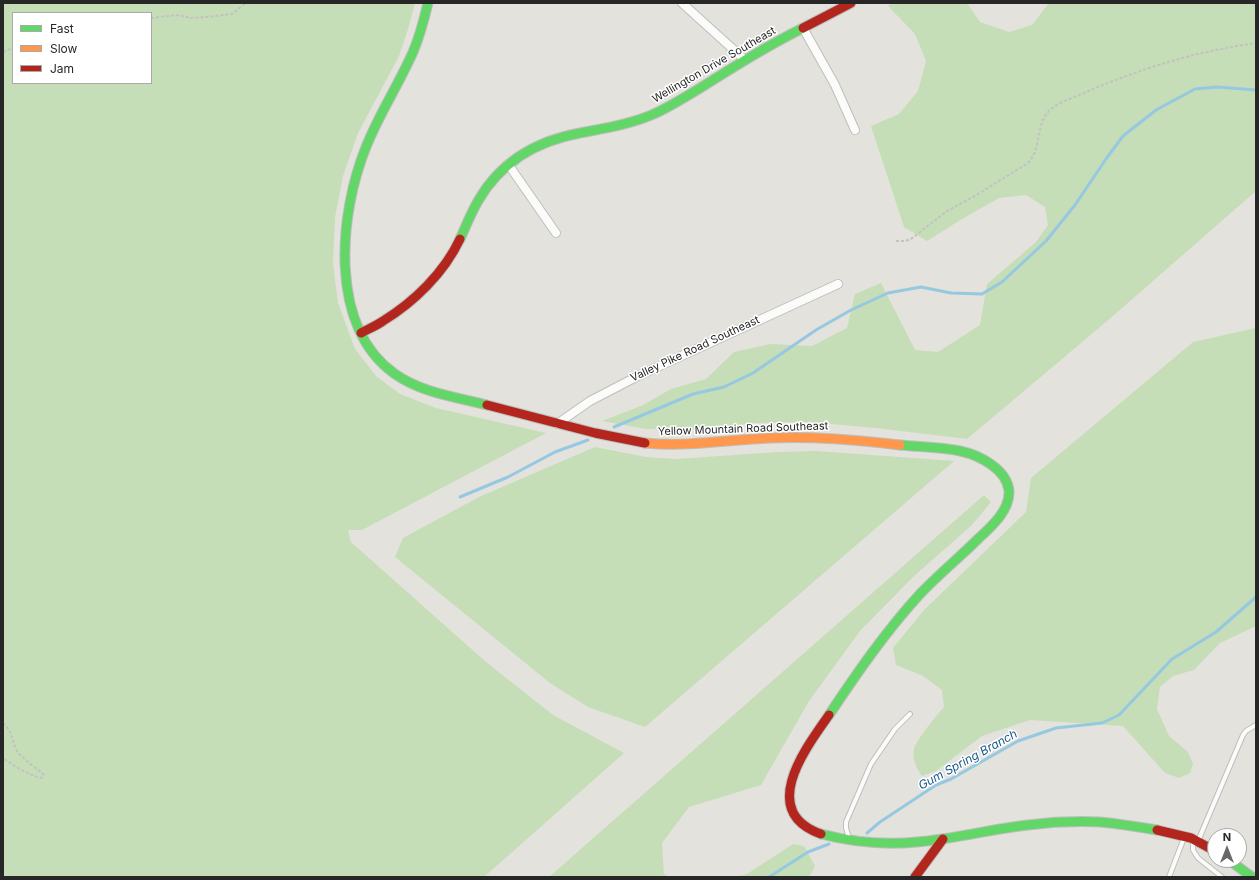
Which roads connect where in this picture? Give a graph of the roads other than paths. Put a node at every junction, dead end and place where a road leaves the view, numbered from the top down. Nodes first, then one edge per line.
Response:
1 (428, 3) edge
2 (682, 3) edge
3 (851, 3) edge
4 (804, 28) junction
5 (745, 60) junction
6 (855, 130) dead end
7 (508, 164) junction
8 (556, 233) dead end
9 (838, 284) dead end
10 (361, 333) junction
11 (558, 424) junction
12 (910, 714) dead end
13 (1256, 725) edge
14 (849, 839) junction
15 (942, 839) junction
16 (1192, 839) junction
17 (1207, 847) edge
18 (1240, 868) edge
19 (916, 877) edge
20 (1169, 877) edge
21 (1222, 877) edge
22 (1252, 877) edge

1 - 10 street, Yellow Mountain Road Southeast
2 - 5 street
3 - 4 street, Wellington Drive Southeast
4 - 5 street, Wellington Drive Southeast
4 - 6 street
5 - 7 street, Wellington Drive Southeast
7 - 8 street
7 - 10 street, Wellington Drive Southeast
9 - 11 street, Valley Pike Road Southeast
10 - 11 street, Yellow Mountain Road Southeast
11 - 14 street, Yellow Mountain Road Southeast
12 - 14 lane
13 - 16 lane
14 - 15 street, Yellow Mountain Road Southeast
15 - 16 street, Yellow Mountain Road Southeast
15 - 19 street
16 - 17 street, Yellow Mountain Road Southeast
16 - 20 lane
16 - 21 lane
18 - 22 street

